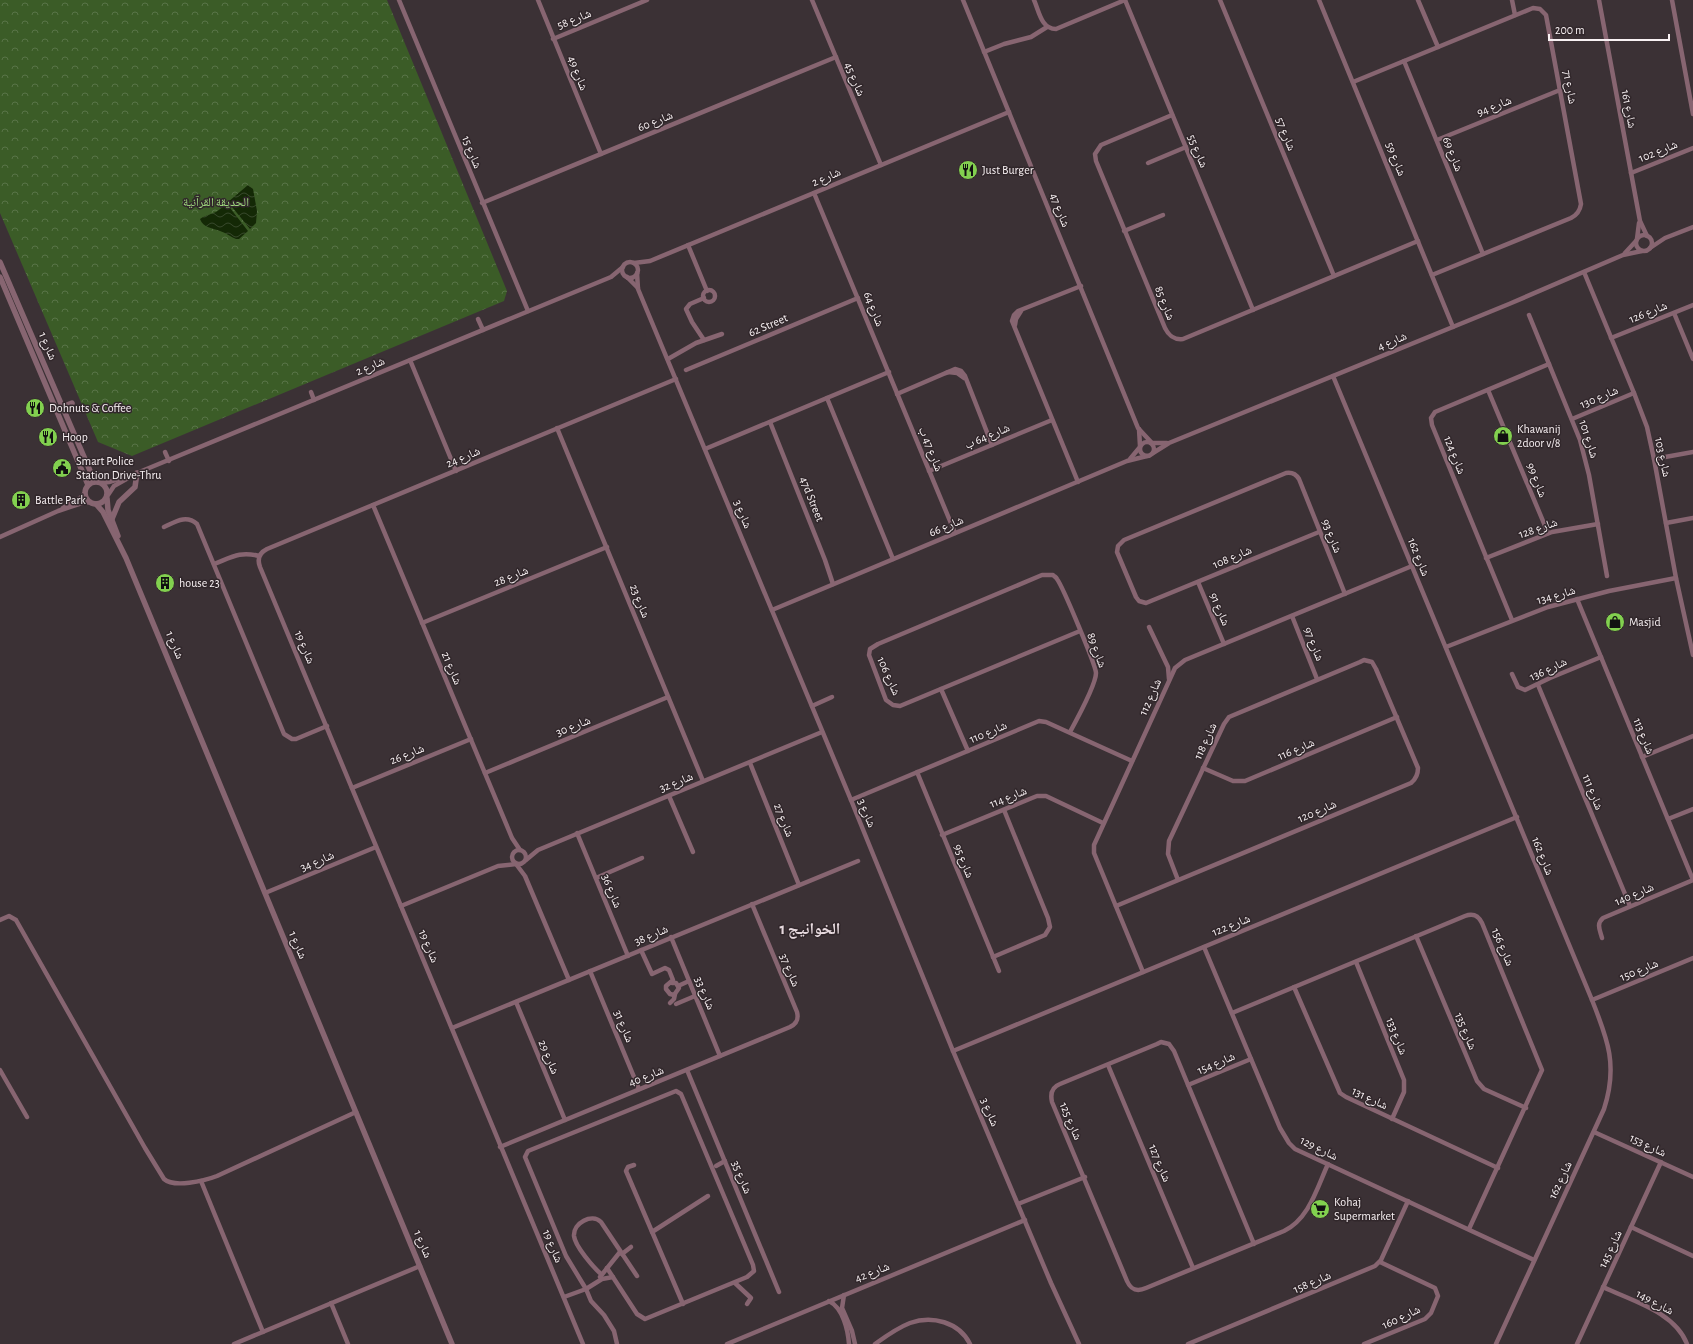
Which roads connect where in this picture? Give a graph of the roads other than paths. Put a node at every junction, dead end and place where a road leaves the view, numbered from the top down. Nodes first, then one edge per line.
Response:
1 (398, 0) edge
2 (538, 0) edge
3 (647, 0) edge
4 (812, 0) edge
5 (962, 0) edge
6 (1034, 0) edge
7 (1125, 0) edge
8 (1220, 0) edge
9 (1319, 0) edge
10 (1418, 0) edge
11 (1512, 0) edge
12 (1599, 0) edge
13 (1672, 0) edge
14 (1515, 15) junction
15 (1047, 27) junction
16 (554, 39) junction
17 (1438, 47) junction
18 (984, 52) junction
19 (836, 57) junction
20 (1404, 61) junction
21 (1353, 82) junction
22 (1560, 90) junction
23 (1009, 112) junction
24 (1693, 114) edge
25 (1172, 115) junction
26 (1436, 140) junction
27 (1186, 147) junction
28 (1693, 148) edge
29 (601, 154) junction
30 (1148, 163) dead end
31 (881, 165) junction
32 (1631, 173) junction
33 (814, 193) junction
34 (482, 203) junction
35 (1163, 215) dead end
36 (1640, 221) junction
37 (1693, 226) edge
38 (1124, 231) junction
39 (1648, 237) junction
40 (1665, 238) junction
41 (1637, 240) junction
42 (1418, 241) junction
43 (688, 245) junction
44 (1650, 248) junction
45 (1642, 251) junction
46 (1483, 254) junction
47 (1623, 255) junction
48 (650, 261) junction
49 (0, 262) edge
50 (634, 263) junction
51 (623, 267) junction
52 (638, 272) junction
53 (1584, 272) junction
54 (1432, 275) junction
55 (626, 276) junction
56 (1334, 276) junction
57 (0, 277) edge
58 (611, 277) junction
59 (1081, 286) junction
60 (638, 288) junction
61 (707, 291) junction
62 (704, 298) junction
63 (858, 298) junction
64 (1693, 304) edge
65 (1253, 310) junction
66 (528, 311) junction
67 (1674, 313) junction
68 (1529, 315) dead end
69 (478, 319) dead end
70 (1454, 326) junction
71 (483, 330) junction
72 (722, 334) dead end
73 (1611, 338) junction
74 (704, 340) junction
75 (668, 359) junction
76 (1693, 359) edge
77 (410, 360) junction
78 (1549, 364) junction
79 (686, 370) dead end
80 (889, 372) junction
81 (1333, 376) junction
82 (676, 379) junction
83 (1488, 390) junction
84 (311, 392) dead end
85 (1634, 393) junction
86 (897, 394) junction
87 (827, 398) junction
88 (314, 400) junction
89 (72, 403) dead end
90 (62, 407) junction
91 (1572, 419) junction
92 (1052, 420) junction
93 (770, 422) junction
94 (557, 428) junction
95 (1138, 428) junction
96 (1151, 443) junction
97 (1169, 443) junction
98 (992, 445) junction
99 (1140, 447) junction
100 (705, 449) junction
101 (165, 452) dead end
102 (1693, 452) edge
103 (1154, 453) junction
104 (1147, 456) junction
105 (1654, 459) junction
106 (169, 461) junction
107 (1127, 461) junction
108 (456, 471) junction
109 (929, 471) junction
110 (138, 473) junction
111 (1279, 476) joint
112 (99, 482) junction
113 (1078, 482) junction
114 (88, 485) junction
115 (85, 493) junction
116 (107, 497) junction
117 (93, 503) junction
118 (373, 505) junction
119 (58, 512) junction
120 (1693, 518) edge
121 (112, 520) junction
122 (1666, 523) junction
123 (1598, 524) junction
124 (164, 527) dead end
125 (1319, 532) junction
126 (955, 533) junction
127 (1548, 533) junction
128 (0, 537) edge
129 (607, 547) junction
130 (124, 553) junction
131 (259, 556) junction
132 (1486, 558) junction
133 (893, 559) junction
134 (214, 564) junction
135 (1412, 566) junction
136 (1053, 575) joint
137 (1607, 576) dead end
138 (1676, 578) junction
139 (1198, 582) junction
140 (833, 584) junction
141 (1345, 594) junction
142 (1577, 600) junction
143 (772, 610) junction
144 (1292, 616) junction
145 (1512, 620) junction
146 (422, 623) junction
147 (1149, 627) dead end
148 (1080, 631) junction
149 (1224, 644) junction
150 (1446, 647) junction
151 (1693, 655) edge
152 (1601, 657) junction
153 (1166, 662) junction
154 (1179, 664) junction
155 (1376, 668) joint
156 (1512, 674) dead end
157 (1170, 679) junction
158 (1317, 679) junction
159 (1538, 684) junction
160 (941, 689) junction
161 (668, 697) junction
162 (832, 697) dead end
163 (812, 706) junction
164 (1397, 718) junction
165 (327, 726) junction
166 (822, 732) junction
167 (1070, 732) junction
168 (1693, 736) edge
169 (471, 739) junction
170 (968, 751) junction
171 (1642, 757) junction
172 (1132, 761) junction
173 (750, 763) junction
174 (1203, 768) junction
175 (917, 772) junction
176 (484, 773) junction
177 (703, 782) junction
178 (352, 788) junction
179 (669, 796) junction
180 (851, 800) junction
181 (1693, 809) edge
182 (1004, 810) junction
183 (1517, 818) junction
184 (1668, 819) junction
185 (1103, 823) junction
186 (577, 833) junction
187 (942, 835) junction
188 (512, 838) junction
189 (376, 847) junction
190 (521, 850) junction
191 (538, 850) junction
192 (693, 852) dead end
193 (512, 854) junction
194 (642, 858) dead end
195 (526, 861) junction
196 (858, 861) dead end
197 (516, 864) junction
198 (498, 866) junction
199 (525, 876) junction
200 (596, 878) junction
201 (1178, 880) junction
202 (1693, 880) edge
203 (799, 885) junction
204 (265, 893) junction
205 (752, 904) junction
206 (401, 906) junction
207 (1116, 906) junction
208 (1630, 906) junction
209 (0, 920) edge
210 (1416, 936) junction
211 (671, 937) junction
212 (1602, 938) dead end
213 (1204, 947) junction
214 (641, 950) junction
215 (628, 956) junction
216 (993, 957) junction
217 (1693, 958) edge
218 (1356, 962) junction
219 (590, 971) junction
220 (998, 971) dead end
221 (1143, 972) junction
222 (569, 980) junction
223 (689, 981) junction
224 (672, 983) junction
225 (678, 986) junction
226 (1294, 987) junction
227 (675, 994) junction
228 (695, 996) junction
229 (1592, 1000) junction
230 (516, 1002) junction
231 (670, 1003) dead end
232 (676, 1004) dead end
233 (1232, 1013) junction
234 (797, 1021) joint
235 (452, 1028) junction
236 (953, 1051) junction
237 (720, 1056) junction
238 (1251, 1059) junction
239 (1108, 1064) junction
240 (0, 1070) edge
241 (687, 1070) junction
242 (1188, 1085) junction
243 (639, 1089) junction
244 (1526, 1108) junction
245 (356, 1112) junction
246 (27, 1117) dead end
247 (1392, 1119) junction
248 (565, 1120) junction
249 (1594, 1132) junction
250 (500, 1147) junction
251 (725, 1162) junction
252 (1661, 1162) junction
253 (1328, 1164) junction
254 (634, 1165) dead end
255 (714, 1167) junction
256 (1498, 1168) junction
257 (1085, 1177) junction
258 (1693, 1177) edge
259 (201, 1181) junction
260 (708, 1196) dead end
261 (1408, 1201) junction
262 (1018, 1204) junction
263 (1025, 1220) junction
264 (1631, 1227) junction
265 (1469, 1229) junction
266 (652, 1232) junction
267 (1254, 1244) junction
268 (631, 1247) dead end
269 (621, 1253) junction
270 (1693, 1256) edge
271 (1534, 1260) junction
272 (1380, 1262) junction
273 (420, 1266) junction
274 (607, 1268) junction
275 (1193, 1268) junction
276 (601, 1274) junction
277 (637, 1276) dead end
278 (612, 1277) junction
279 (600, 1280) junction
280 (734, 1283) junction
281 (1603, 1287) junction
282 (586, 1288) junction
283 (779, 1292) dead end
284 (844, 1295) junction
285 (564, 1297) junction
286 (829, 1301) junction
287 (331, 1303) junction
288 (683, 1304) junction
289 (747, 1304) dead end
290 (263, 1332) junction
291 (234, 1344) edge
292 (348, 1344) edge
293 (452, 1344) edge
294 (583, 1344) edge
295 (617, 1344) edge
296 (727, 1344) edge
297 (849, 1344) edge
298 (855, 1344) edge
299 (875, 1344) edge
300 (970, 1344) edge
301 (1079, 1344) edge
302 (1188, 1344) edge
303 (1364, 1344) edge
304 (1496, 1344) edge
305 (1577, 1344) edge
306 (1687, 1344) edge

1 - 34 street, شارع 15
2 - 16 street, شارع 49
3 - 16 street, شارع 58
4 - 19 street, شارع 45
5 - 18 street, شارع 47
6 - 15 street
7 - 15 street
7 - 25 street, شارع 55
8 - 56 street, شارع 57
9 - 21 street, شارع 59
10 - 17 street
11 - 14 street
12 - 32 street, شارع 161
13 - 24 street
14 - 17 street, شارع 71
14 - 22 street, شارع 71
15 - 18 street
16 - 29 street, شارع 49
17 - 20 street, شارع 71
18 - 23 street, شارع 47
19 - 29 street, شارع 60
19 - 31 street, شارع 45
20 - 21 street, شارع 71
20 - 26 street, شارع 69
21 - 42 street, شارع 59
22 - 26 street, شارع 94
22 - 46 street, شارع 71
23 - 31 street, شارع 2
23 - 59 street, شارع 47
25 - 27 street, شارع 55
25 - 38 street, شارع 85
26 - 46 street, شارع 69
27 - 30 street
27 - 65 street, شارع 55
28 - 32 street, شارع 102
29 - 34 street, شارع 60
31 - 33 street, شارع 2
32 - 36 street, شارع 161
33 - 43 street, شارع 2
33 - 63 street, شارع 64
34 - 66 street, شارع 15
35 - 38 street
36 - 39 street, شارع 161
36 - 41 street, شارع 161
37 - 40 street
38 - 65 street, شارع 85
39 - 40 street
39 - 41 street
39 - 44 street
40 - 44 street
41 - 45 street
41 - 47 street, شارع 4
42 - 54 street, شارع 59
42 - 56 street, شارع 85
43 - 48 street, شارع 2
43 - 61 street
44 - 45 street
45 - 47 street, شارع 4
46 - 54 street, شارع 71
47 - 53 street, شارع 4
48 - 50 street, شارع 2
48 - 52 street, شارع 2
49 - 90 street, شارع 1
50 - 51 street
50 - 52 street
51 - 55 street
51 - 58 street, شارع 2
52 - 55 street
52 - 60 street, شارع 3
53 - 70 street, شارع 4
53 - 73 street, شارع 103
54 - 70 street, شارع 59
55 - 58 street, شارع 2
55 - 60 street, شارع 3
56 - 65 street, شارع 85
57 - 114 street, شارع 1
58 - 66 street, شارع 2
59 - 92 street
59 - 95 street, شارع 47
60 - 75 street, شارع 3
61 - 62 street
61 - 62 street
62 - 74 street
63 - 79 street, 62 Street
63 - 80 street, شارع 64
64 - 67 street, شارع 126
66 - 71 street, شارع 2
67 - 73 street, شارع 126
67 - 76 street
68 - 78 street, شارع 101
69 - 71 street
70 - 81 street, شارع 4
71 - 77 street, شارع 2
72 - 74 street
73 - 85 street, شارع 103
74 - 75 street
75 - 82 street, شارع 3
77 - 88 street, شارع 2
77 - 108 street
78 - 83 street, شارع 124
78 - 91 street, شارع 101
80 - 86 street, شارع 47 ب
80 - 87 street
81 - 97 street, شارع 4
81 - 135 street, شارع 162
82 - 94 street, شارع 24
82 - 100 street, شارع 3
83 - 127 street, شارع 99
83 - 132 street, شارع 124
84 - 88 street
85 - 91 street, شارع 130
85 - 105 street, شارع 103
86 - 98 street
86 - 109 street, شارع 47 ب
87 - 93 street
87 - 133 street
88 - 106 street, شارع 2
89 - 90 street
90 - 112 street, شارع 1
91 - 123 street, شارع 101
92 - 98 street, شارع 64 ب
92 - 113 street
93 - 100 street
93 - 140 street, 47d Street
94 - 108 street, شارع 24
94 - 129 street, شارع 23
95 - 96 street, شارع 47
95 - 99 street, شارع 47
96 - 97 street, شارع 4
96 - 99 street
96 - 103 street
97 - 103 street, شارع 4
98 - 109 street, شارع 64 ب
99 - 104 street
99 - 107 street, شارع 66
100 - 143 street, شارع 3
101 - 106 street
102 - 105 street
103 - 104 street
104 - 107 street, شارع 66
105 - 122 street, شارع 103
106 - 110 street, شارع 2
107 - 113 street, شارع 66
108 - 118 street, شارع 24
109 - 126 street, شارع 47 ب
110 - 112 street, شارع 2
110 - 116 street, شارع 2
110 - 121 street
111 - 125 street, شارع 93
111 - 139 street, شارع 108
112 - 114 street
112 - 116 street
113 - 126 street, شارع 66
114 - 115 street
115 - 117 street
115 - 119 street
116 - 117 street
116 - 121 street, شارع 1
117 - 119 street
117 - 130 street, شارع 1
118 - 131 street, شارع 24
118 - 146 street, شارع 21
119 - 128 street
120 - 122 street
121 - 130 street, شارع 1
122 - 138 street, شارع 103
123 - 127 street, شارع 128
123 - 137 street, شارع 101
124 - 134 street
125 - 139 street, شارع 108
125 - 141 street, شارع 93
126 - 133 street, شارع 66
127 - 132 street, شارع 128
129 - 146 street, شارع 28
129 - 161 street, شارع 23
130 - 204 street, شارع 1
131 - 134 street
131 - 165 street, شارع 19
132 - 145 street, شارع 124
133 - 140 street, شارع 66
134 - 165 street
135 - 141 street
135 - 150 street, شارع 162
136 - 148 street, شارع 89
136 - 160 street, شارع 106
138 - 142 street, شارع 134
138 - 151 street, شارع 103
139 - 149 street, شارع 91
140 - 143 street, شارع 66
141 - 144 street
142 - 145 street, شارع 134
142 - 152 street, شارع 113
143 - 163 street, شارع 3
144 - 149 street
144 - 158 street, شارع 97
145 - 150 street, شارع 134
146 - 169 street, شارع 21
147 - 153 street
148 - 160 street, شارع 106
148 - 167 street, شارع 89
149 - 154 street
150 - 183 street, شارع 162
152 - 159 street, شارع 136
152 - 171 street, شارع 113
153 - 154 street
153 - 157 street
154 - 157 street, شارع 112
155 - 158 street, شارع 118
155 - 164 street, شارع 120
156 - 159 street, شارع 136
157 - 172 street, شارع 112
158 - 174 street, شارع 118
159 - 208 street, شارع 111
160 - 170 street
161 - 176 street, شارع 30
161 - 177 street, شارع 23
162 - 163 street
163 - 166 street, شارع 3
164 - 174 street, شارع 116
164 - 201 street, شارع 120
165 - 178 street, شارع 19
166 - 173 street, شارع 32
166 - 180 street, شارع 3
167 - 170 street, شارع 110
167 - 172 street, شارع 110
168 - 171 street
169 - 176 street, شارع 21
169 - 178 street, شارع 26
170 - 175 street, شارع 110
171 - 184 street, شارع 113
172 - 185 street, شارع 112
173 - 177 street, شارع 32
173 - 203 street, شارع 27
174 - 201 street, شارع 118
175 - 180 street, شارع 110
175 - 187 street, شارع 95
176 - 188 street, شارع 21
177 - 179 street, شارع 32
178 - 189 street, شارع 19
179 - 186 street, شارع 32
179 - 192 street
180 - 236 street, شارع 3
181 - 184 street
182 - 185 street, شارع 114
182 - 187 street, شارع 114
182 - 216 street
183 - 213 street, شارع 122
183 - 229 street, شارع 162
184 - 202 street, شارع 113
185 - 207 street, شارع 112
186 - 191 street, شارع 32
186 - 200 street, شارع 36
187 - 216 street, شارع 95
188 - 190 street, شارع 21
188 - 193 street, شارع 21
189 - 204 street, شارع 34
189 - 206 street, شارع 19
190 - 191 street, شارع 32
190 - 193 street
190 - 195 street
191 - 195 street, شارع 32
193 - 197 street
193 - 198 street
194 - 200 street
195 - 197 street
195 - 199 street
196 - 203 street, شارع 38
197 - 198 street
197 - 199 street
198 - 206 street
199 - 222 street
200 - 215 street, شارع 36
201 - 207 street, شارع 120
202 - 208 street, شارع 140
203 - 205 street, شارع 38
204 - 245 street, شارع 1
205 - 211 street, شارع 38
205 - 234 street, شارع 37
206 - 235 street, شارع 19
207 - 221 street, شارع 112
208 - 212 street, شارع 140
209 - 259 street
210 - 218 street, شارع 156
210 - 244 street, شارع 135
210 - 244 street, شارع 156
211 - 214 street, شارع 38
211 - 223 street, شارع 33
213 - 221 street, شارع 122
213 - 233 street, شارع 129
214 - 215 street, شارع 38
214 - 224 street
215 - 219 street, شارع 38
216 - 220 street, شارع 95
217 - 229 street, شارع 150
218 - 226 street, شارع 156
218 - 247 street, شارع 133
219 - 222 street, شارع 38
219 - 243 street, شارع 31
221 - 236 street, شارع 122
222 - 230 street, شارع 38
223 - 225 street
223 - 228 street, شارع 33
224 - 225 street
224 - 227 street
225 - 227 street
226 - 233 street, شارع 156
226 - 247 street, شارع 131
227 - 231 street
228 - 232 street
228 - 237 street, شارع 33
229 - 249 street, شارع 162
230 - 235 street, شارع 38
230 - 248 street, شارع 29
233 - 238 street, شارع 129
234 - 237 street, شارع 40
235 - 250 street, شارع 19
236 - 262 street, شارع 3
237 - 241 street, شارع 40
238 - 242 street, شارع 154
238 - 253 street, شارع 129
239 - 242 street, شارع 125
239 - 257 street, شارع 125
239 - 275 street, شارع 127
240 - 246 street
241 - 243 street, شارع 40
241 - 251 street, شارع 35
242 - 267 street, شارع 125
243 - 248 street, شارع 40
244 - 256 street, شارع 156
245 - 259 street
245 - 273 street, شارع 1
247 - 256 street, شارع 131
248 - 250 street, شارع 40
249 - 252 street, شارع 153
249 - 271 street, شارع 162
250 - 285 street, شارع 19
251 - 255 street
251 - 283 street, شارع 35
252 - 258 street, شارع 153
252 - 264 street, شارع 145
253 - 261 street, شارع 129
253 - 267 street, شارع 125
254 - 266 street
255 - 280 street
255 - 282 street
256 - 265 street, شارع 156
257 - 262 street
257 - 275 street, شارع 125
259 - 290 street
260 - 266 street
261 - 265 street, شارع 129
261 - 272 street
262 - 263 street, شارع 3
263 - 284 street, شارع 42
263 - 301 street, شارع 3
264 - 270 street
264 - 281 street, شارع 145
265 - 271 street, شارع 129
266 - 288 street
267 - 275 street, شارع 125
268 - 269 street
269 - 274 street
269 - 276 street
269 - 277 street
271 - 304 street, شارع 162
272 - 302 street, شارع 158
272 - 303 street, شارع 160
273 - 287 street
273 - 293 street, شارع 1
274 - 276 street
274 - 278 street
276 - 279 street
278 - 279 street
278 - 288 street
279 - 282 street
280 - 288 street
280 - 289 street
281 - 305 street, شارع 145
281 - 306 street, شارع 149
282 - 285 street
282 - 295 street
284 - 286 street, شارع 42
284 - 298 street
285 - 294 street, شارع 19
286 - 296 street, شارع 42
286 - 297 street
287 - 290 street
287 - 292 street
290 - 291 street
299 - 300 street

